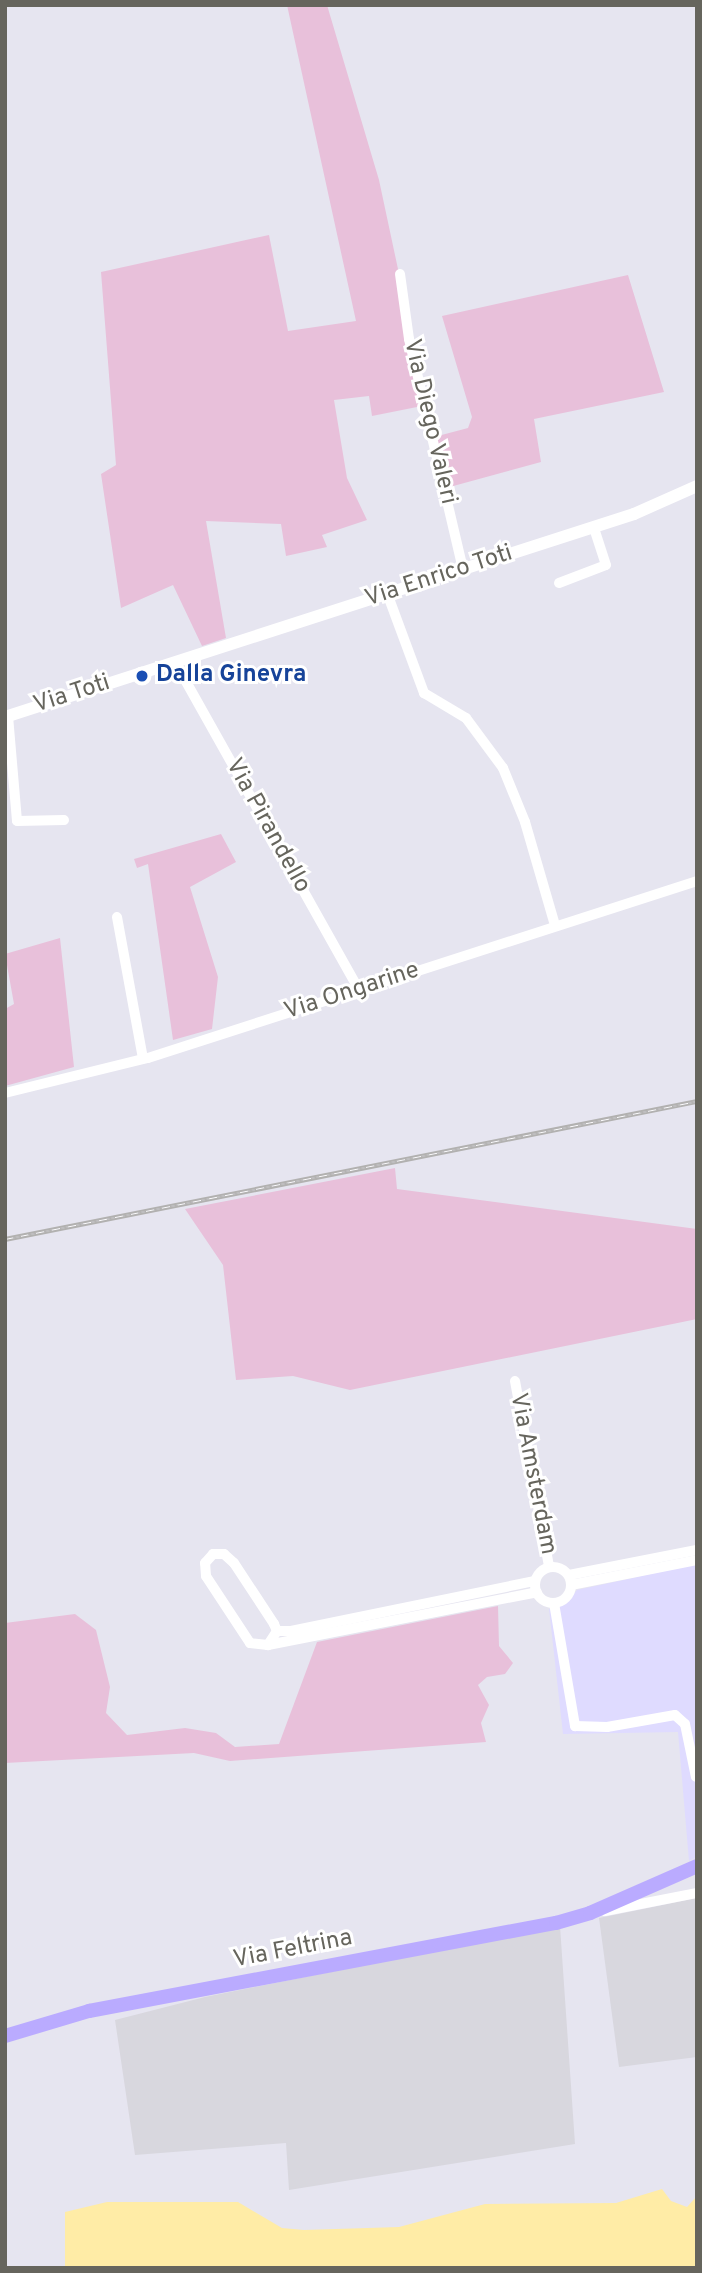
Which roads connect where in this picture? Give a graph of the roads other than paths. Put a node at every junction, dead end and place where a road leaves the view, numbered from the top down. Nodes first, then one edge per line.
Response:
1 (400, 274) dead end
2 (697, 486) edge
3 (594, 527) junction
4 (463, 569) junction
5 (559, 583) dead end
6 (387, 593) junction
7 (177, 661) junction
8 (7, 717) edge
9 (64, 820) dead end
10 (697, 881) edge
11 (117, 917) dead end
12 (555, 925) junction
13 (359, 990) junction
14 (143, 1059) junction
15 (5, 1093) edge
16 (515, 1381) dead end
17 (697, 1550) edge
18 (697, 1560) edge
19 (549, 1567) junction
20 (570, 1580) junction
21 (536, 1587) junction
22 (554, 1603) junction
23 (277, 1630) junction
24 (268, 1645) junction
25 (696, 1777) edge
26 (697, 1866) edge
27 (697, 1893) edge
28 (590, 1913) junction
29 (5, 2036) edge

1 - 4 street, Via Diego Valeri
2 - 3 main road, Via Enrico Toti
3 - 4 main road, Via Enrico Toti
3 - 5 street
4 - 6 main road, Via Enrico Toti
6 - 7 main road, Via Enrico Toti
6 - 12 street
7 - 8 main road, Via Toti
7 - 13 street, Via Pirandello
8 - 9 street
10 - 12 street, Via Ongarine
11 - 14 street
12 - 13 street, Via Ongarine
13 - 14 street, Via Ongarine
14 - 15 street, Via Ongarine
16 - 19 street, Via Amsterdam
17 - 20 street
18 - 20 street
19 - 20 street
19 - 21 street
20 - 22 street
21 - 22 street
21 - 23 street
21 - 24 street
22 - 25 street
23 - 24 street
23 - 24 street
26 - 28 main road, Via Feltrina
27 - 28 street, Via Feltrina
28 - 29 main road, Via Feltrina

